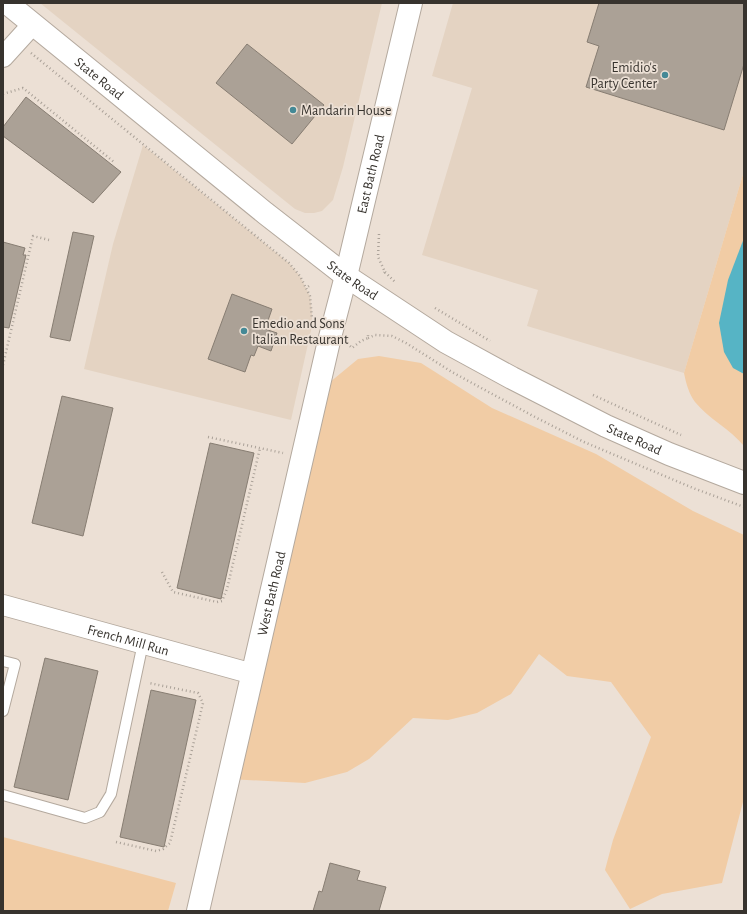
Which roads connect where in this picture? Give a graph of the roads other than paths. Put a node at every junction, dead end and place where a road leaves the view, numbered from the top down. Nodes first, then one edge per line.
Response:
1 (410, 3) edge
2 (20, 10) edge
3 (3, 57) edge
4 (346, 276) junction
5 (744, 483) edge
6 (3, 605) edge
7 (143, 644) junction
8 (3, 661) edge
9 (253, 674) junction
10 (3, 711) edge
11 (3, 795) edge
12 (198, 911) edge

1 - 4 street, East Bath Road
2 - 3 street
2 - 4 street, State Road
4 - 5 street, State Road
4 - 9 street, West Bath Road
6 - 7 street, French Mill Run
7 - 9 street, French Mill Run
7 - 11 lane
8 - 10 lane
9 - 12 street, West Bath Road

